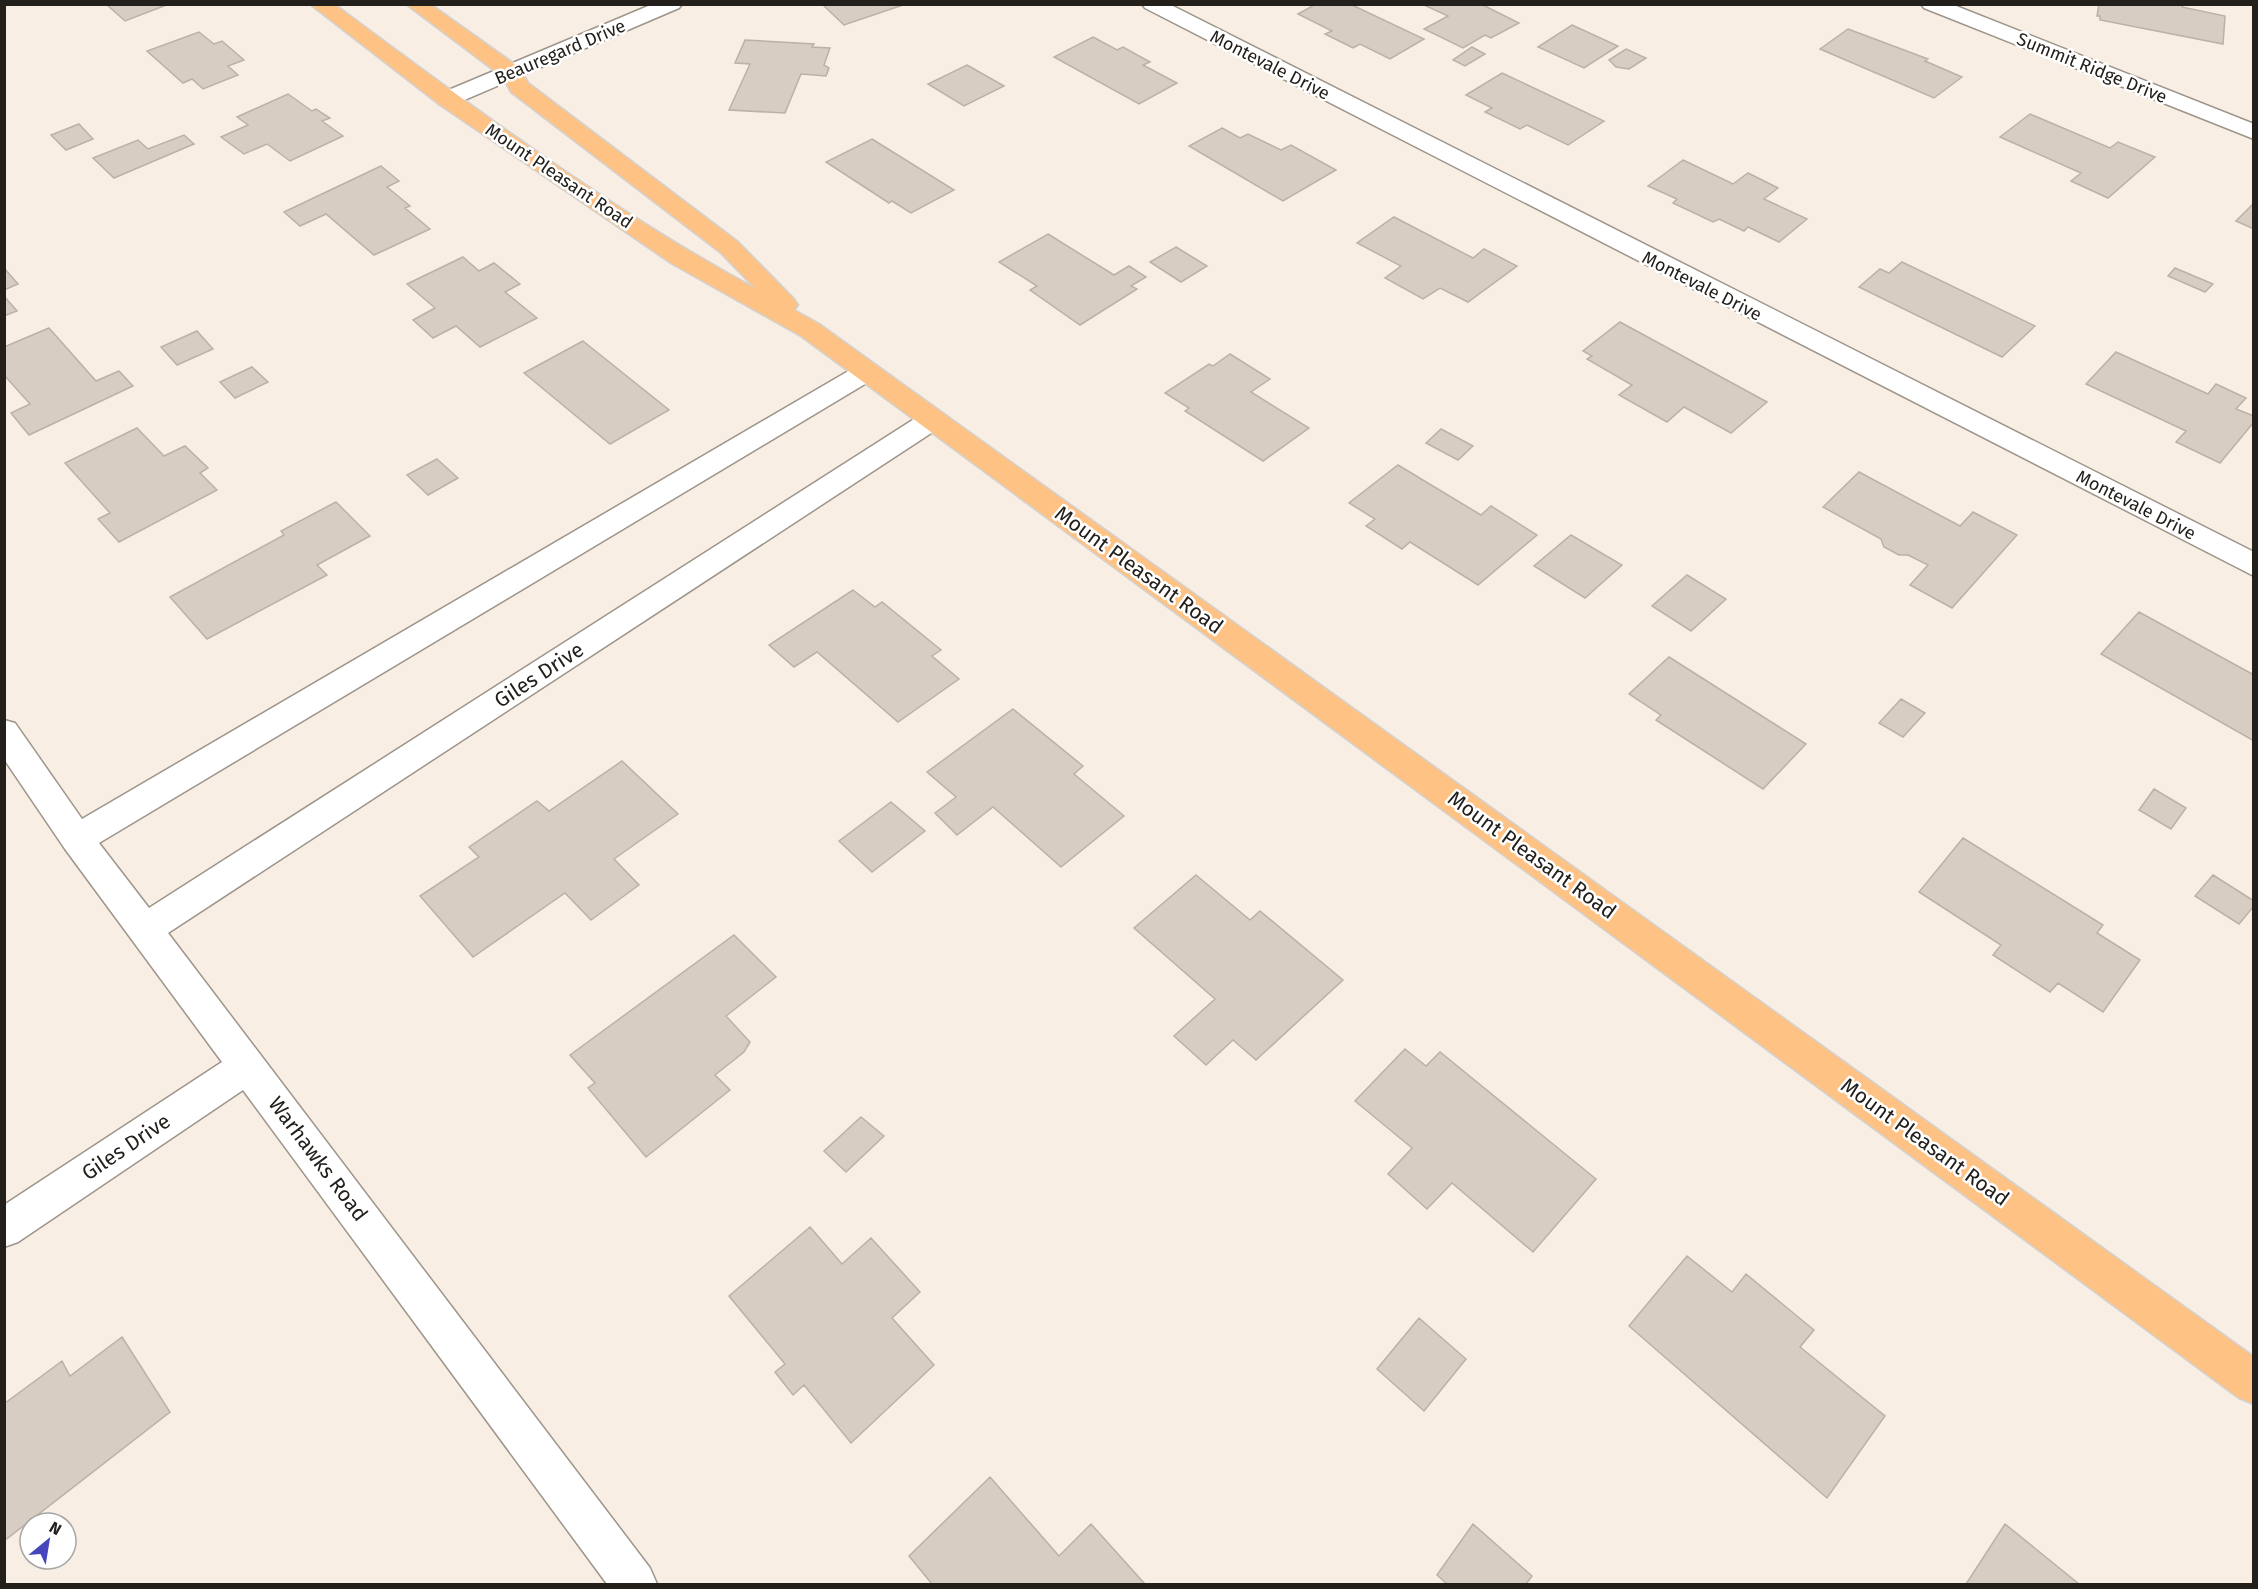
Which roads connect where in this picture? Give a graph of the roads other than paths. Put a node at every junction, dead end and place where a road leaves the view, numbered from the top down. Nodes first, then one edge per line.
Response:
1 (320, 4) edge
2 (416, 4) edge
3 (672, 4) edge
4 (1152, 4) edge
5 (1931, 4) edge
6 (512, 73) junction
7 (447, 99) junction
8 (2253, 132) edge
9 (810, 330) junction
10 (866, 372) junction
11 (932, 420) junction
12 (2253, 565) edge
13 (4, 732) edge
14 (78, 839) junction
15 (145, 929) junction
16 (248, 1066) junction
17 (4, 1228) edge
18 (2253, 1383) edge
19 (634, 1584) edge

1 - 7 highway, Mount Pleasant Road
2 - 6 highway, Mount Pleasant Road
3 - 6 street, Beauregard Drive
4 - 12 street, Montevale Drive
5 - 8 street, Summit Ridge Drive
6 - 7 street, Beauregard Drive
6 - 9 highway, Mount Pleasant Road
7 - 9 highway, Mount Pleasant Road
9 - 10 highway, Mount Pleasant Road
10 - 11 highway, Mount Pleasant Road
10 - 14 street
11 - 15 street, Giles Drive
11 - 18 highway, Mount Pleasant Road
13 - 14 street, Warhawks Road
14 - 15 street, Warhawks Road
15 - 16 street, Warhawks Road
16 - 17 street, Giles Drive
16 - 19 street, Warhawks Road

